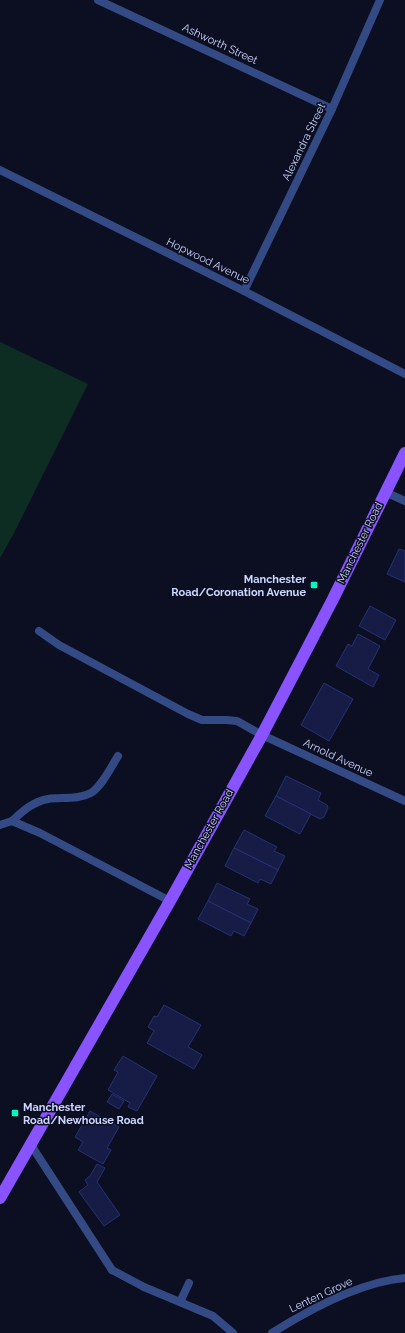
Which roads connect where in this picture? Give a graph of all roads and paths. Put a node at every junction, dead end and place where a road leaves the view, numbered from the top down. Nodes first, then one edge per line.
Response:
1 (98, 0) edge
2 (380, 0) edge
3 (115, 3) edge
4 (332, 109) junction
5 (0, 170) edge
6 (244, 291) junction
7 (405, 374) edge
8 (405, 453) edge
9 (385, 492) junction
10 (405, 501) edge
11 (39, 631) dead end
12 (262, 735) junction
13 (118, 756) dead end
14 (405, 801) edge
15 (12, 822) junction
16 (0, 825) edge
17 (170, 900) junction
18 (31, 1145) junction
19 (0, 1198) edge
20 (405, 1278) edge
21 (189, 1283) dead end
22 (180, 1302) junction
23 (233, 1333) edge
24 (272, 1333) edge

1 - 3 street, Ashworth Street
2 - 4 street, Alexandra Street
3 - 4 street, Ashworth Street
4 - 6 street, Alexandra Street
5 - 6 street, Hopwood Avenue
6 - 7 street, Hopwood Avenue
8 - 9 main road, Manchester Road
9 - 10 street
9 - 12 main road, Manchester Road
11 - 12 street, Arnold Avenue
12 - 14 street, Arnold Avenue
12 - 17 main road, Manchester Road
13 - 15 street
15 - 16 street
15 - 17 street
17 - 18 main road, Manchester Road
18 - 19 main road, Manchester Road
18 - 22 street
20 - 24 street, Lenten Grove
21 - 22 street
22 - 23 street

